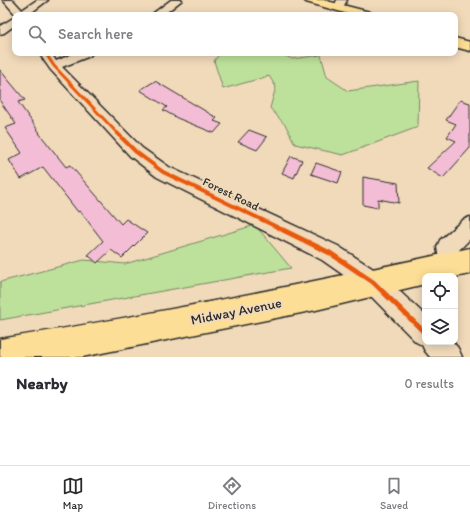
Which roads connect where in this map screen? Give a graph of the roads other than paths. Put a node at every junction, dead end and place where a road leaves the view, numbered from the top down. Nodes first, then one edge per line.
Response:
1 (8, 0) edge
2 (43, 0) edge
3 (177, 0) edge
4 (310, 0) edge
5 (340, 4) edge
6 (18, 12) edge
7 (25, 12) edge
8 (160, 12) edge
9 (359, 12) edge
10 (12, 22) edge
11 (0, 31) edge
12 (458, 43) edge
13 (470, 47) edge
14 (70, 56) edge
15 (49, 60) edge
16 (470, 226) edge
17 (460, 263) edge
18 (373, 282) junction
19 (422, 330) edge
20 (437, 345) edge
21 (0, 355) edge
22 (449, 357) edge

1 - 6 street
2 - 7 street
3 - 8 street
4 - 5 main road
5 - 9 main road
10 - 11 street
12 - 13 main road
14 - 15 street
15 - 18 street, Forest Road
16 - 17 street
17 - 18 main road, Midway Avenue
18 - 19 street, Forest Road
18 - 21 main road, Midway Avenue
20 - 22 street

